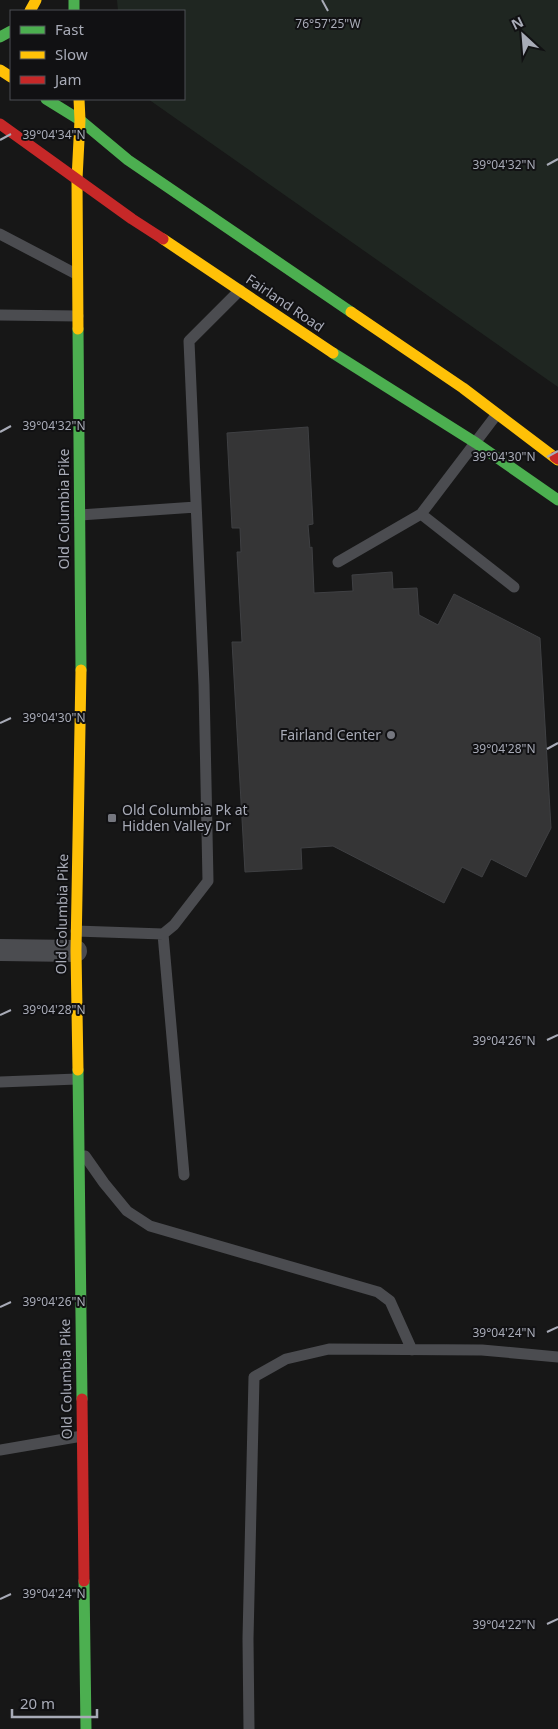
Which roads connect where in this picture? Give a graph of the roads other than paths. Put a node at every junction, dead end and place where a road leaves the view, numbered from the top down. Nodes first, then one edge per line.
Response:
1 (48, 100) edge
2 (79, 100) edge
3 (80, 120) junction
4 (0, 124) edge
5 (77, 179) junction
6 (0, 234) edge
7 (78, 275) junction
8 (240, 290) junction
9 (0, 315) edge
10 (78, 316) junction
11 (497, 414) junction
12 (476, 443) junction
13 (557, 458) edge
14 (558, 500) edge
15 (196, 507) junction
16 (421, 514) junction
17 (80, 515) junction
18 (338, 562) dead end
19 (514, 587) dead end
20 (163, 934) junction
21 (76, 941) junction
22 (0, 950) edge
23 (77, 1079) junction
24 (0, 1082) edge
25 (78, 1146) junction
26 (184, 1175) dead end
27 (412, 1350) junction
28 (558, 1357) edge
29 (82, 1436) junction
30 (0, 1450) edge
31 (86, 1729) edge
32 (249, 1729) edge

1 - 3 main road
2 - 3 main road, Old Columbia Pike
3 - 5 main road, Old Columbia Pike
3 - 11 main road
4 - 5 main road, Fairland Road
5 - 7 main road, Old Columbia Pike
5 - 8 main road, Fairland Road
6 - 7 lane
7 - 10 main road, Old Columbia Pike
8 - 12 main road, Fairland Road
8 - 15 lane
9 - 10 lane
10 - 17 main road, Old Columbia Pike
11 - 12 lane
11 - 13 main road
12 - 14 main road, Fairland Road
12 - 16 lane
15 - 17 lane
15 - 20 lane
16 - 18 lane
16 - 19 lane
17 - 21 main road, Old Columbia Pike
20 - 21 lane
20 - 26 lane
21 - 22 street
21 - 23 main road, Old Columbia Pike
23 - 24 lane
23 - 25 main road, Old Columbia Pike
25 - 27 lane
25 - 29 main road, Old Columbia Pike
27 - 28 lane
27 - 32 lane
29 - 30 lane
29 - 31 main road, Old Columbia Pike

